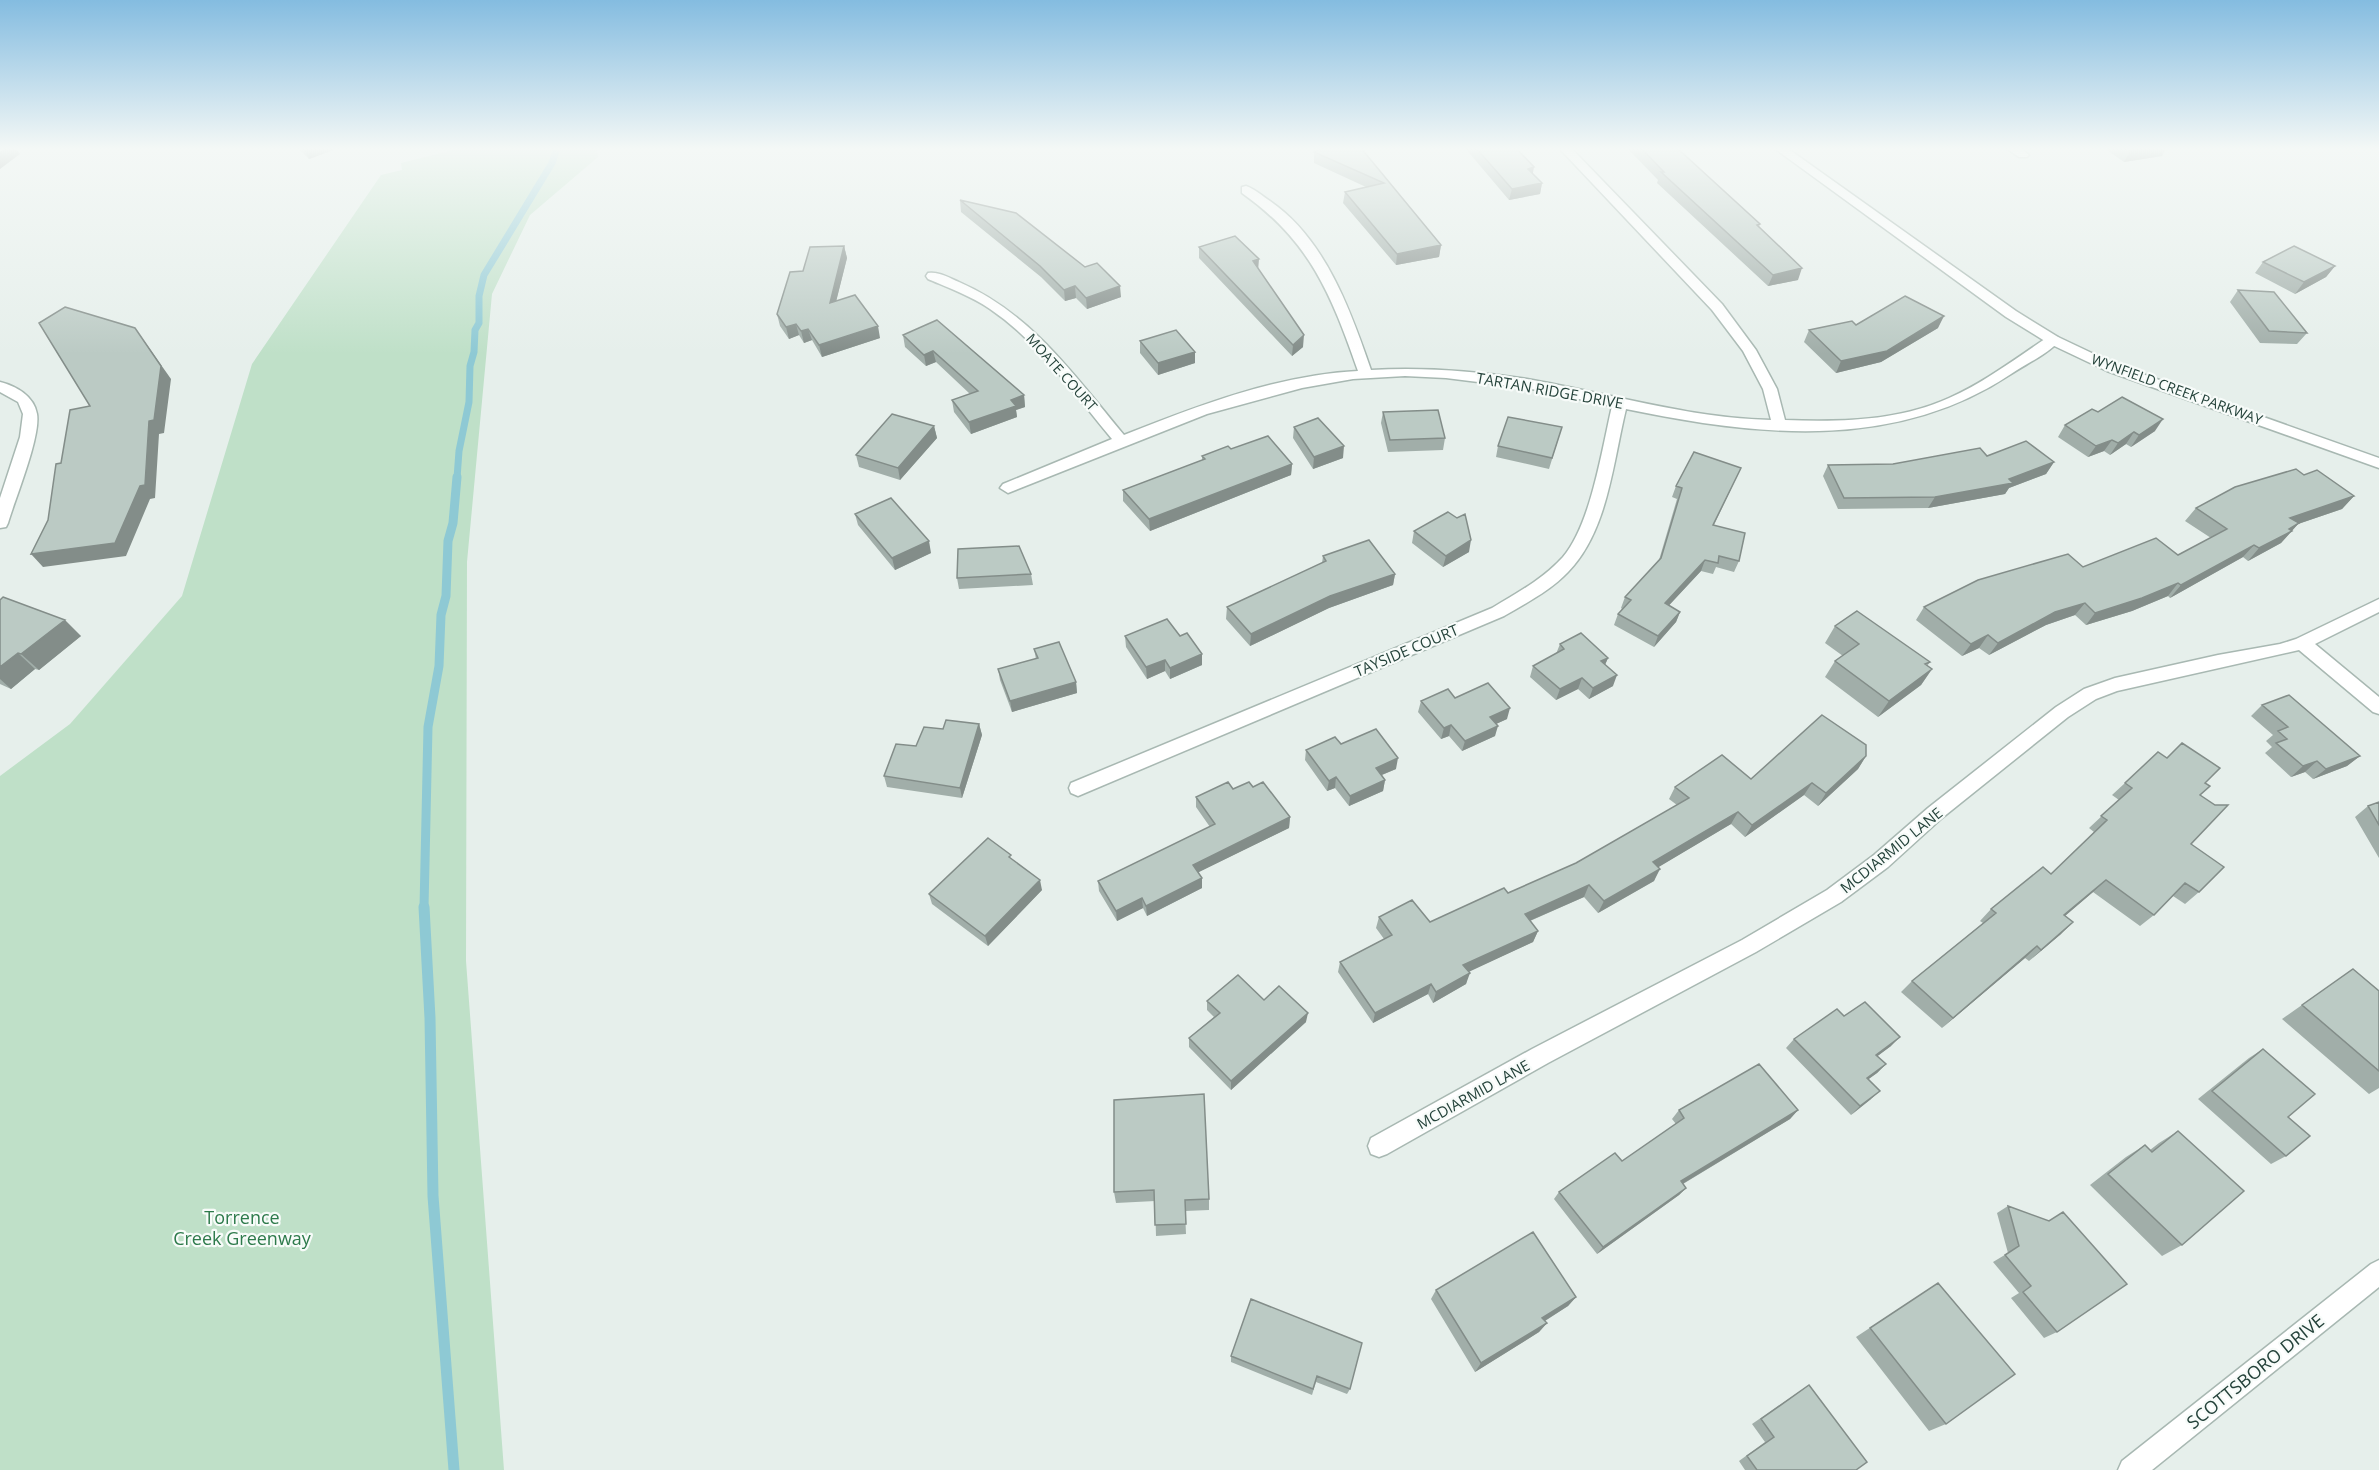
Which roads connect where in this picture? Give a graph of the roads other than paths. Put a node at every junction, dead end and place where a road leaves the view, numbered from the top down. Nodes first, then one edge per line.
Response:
1 (1282, 217) edge
2 (1630, 217) edge
3 (1875, 217) edge
4 (933, 276) dead end
5 (2053, 340) junction
6 (1366, 374) junction
7 (0, 386) edge
8 (1620, 403) junction
9 (1779, 424) junction
10 (1121, 441) junction
11 (2379, 463) edge
12 (1008, 488) dead end
13 (0, 523) edge
14 (2379, 604) edge
15 (2302, 643) junction
16 (2379, 707) edge
17 (1078, 788) dead end
18 (1379, 1146) dead end
19 (2379, 1272) edge
20 (2131, 1470) edge

1 - 6 street
2 - 9 street
3 - 5 street, WYNFIELD CREEK PARKWAY
4 - 10 street, MOATE COURT
5 - 9 street, TARTAN RIDGE DRIVE
5 - 11 street, WYNFIELD CREEK PARKWAY
6 - 8 street, TARTAN RIDGE DRIVE
6 - 10 street, TARTAN RIDGE DRIVE
7 - 13 street
8 - 9 street, TARTAN RIDGE DRIVE
8 - 17 street, TAYSIDE COURT
10 - 12 street, TARTAN RIDGE DRIVE
14 - 15 street, MCDIARMID LANE
15 - 16 street
15 - 18 street, MCDIARMID LANE
19 - 20 street, SCOTTSBORO DRIVE

